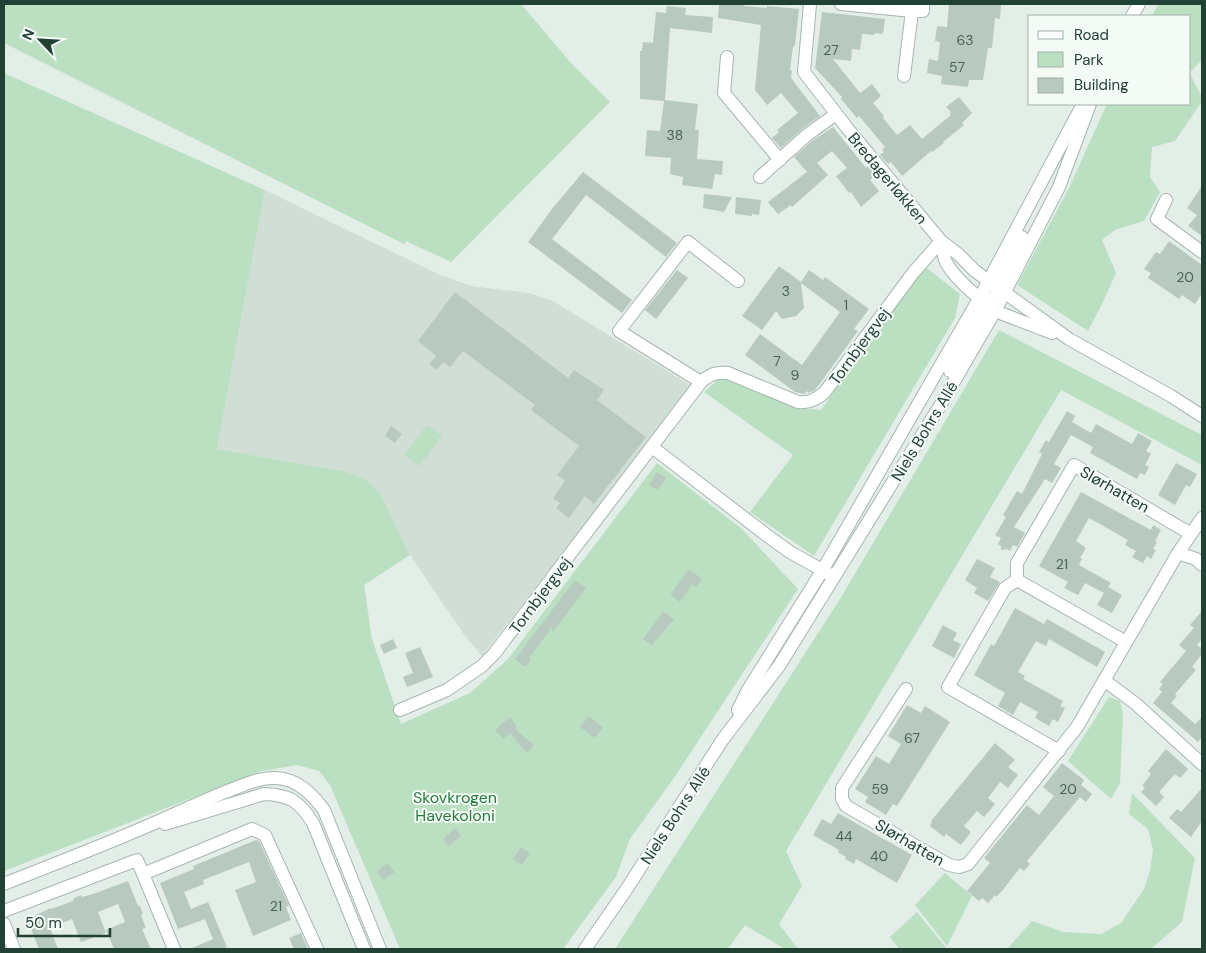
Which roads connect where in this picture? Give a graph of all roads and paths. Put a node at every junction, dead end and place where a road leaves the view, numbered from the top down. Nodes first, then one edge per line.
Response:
1 (810, 4) edge
2 (841, 4) edge
3 (923, 4) edge
4 (1139, 4) edge
5 (912, 11) junction
6 (1133, 15) edge
7 (727, 57) dead end
8 (904, 76) dead end
9 (1082, 105) edge
10 (1090, 105) edge
11 (836, 114) junction
12 (780, 160) junction
13 (760, 177) dead end
14 (1166, 200) dead end
15 (941, 241) junction
16 (1202, 252) edge
17 (738, 281) dead end
18 (997, 286) junction
19 (987, 304) junction
20 (1070, 339) junction
21 (701, 382) junction
22 (1202, 416) edge
23 (652, 447) junction
24 (1202, 518) edge
25 (1191, 534) junction
26 (1178, 553) junction
27 (1202, 565) edge
28 (822, 571) junction
29 (835, 576) junction
30 (1017, 580) junction
31 (1126, 642) junction
32 (1104, 680) junction
33 (906, 689) dead end
34 (400, 710) dead end
35 (724, 739) junction
36 (1059, 751) junction
37 (1202, 764) edge
38 (131, 833) junction
39 (143, 874) junction
40 (4, 884) edge
41 (626, 890) junction
42 (4, 911) edge
43 (4, 924) edge
44 (14, 949) edge
45 (174, 949) edge
46 (317, 949) edge
47 (364, 949) edge
48 (380, 949) edge
49 (585, 949) edge
50 (595, 949) edge

1 - 11 street, Bredagerløkken
2 - 5 street
3 - 5 street
4 - 6 street
5 - 8 street
7 - 12 street
9 - 18 street, Niels Bohrs Allé
10 - 18 street, Niels Bohrs Allé
11 - 12 street
11 - 15 street, Bredagerløkken
12 - 13 street
14 - 16 street
15 - 18 street, Bredagerløkken
15 - 19 street, Bredagerløkken
15 - 21 street, Tornbjergvej
17 - 21 street
18 - 19 street, Niels Bohrs Allé
18 - 19 street
18 - 20 street, Bredagerløkken
19 - 20 street
19 - 28 street, Niels Bohrs Allé
19 - 29 street, Niels Bohrs Allé
20 - 22 street
21 - 23 street, Tornbjergvej
23 - 28 street
23 - 34 street, Tornbjergvej
24 - 25 street, Slørhatten
25 - 26 street, Slørhatten
25 - 30 street, Slørhatten
26 - 27 street
26 - 31 street, Slørhatten
28 - 29 street
28 - 35 street, Niels Bohrs Allé
29 - 35 street, Niels Bohrs Allé
30 - 31 street
30 - 36 street
31 - 32 street, Slørhatten
32 - 36 street, Slørhatten
32 - 37 street
33 - 36 street, Slørhatten
35 - 41 street, Niels Bohrs Allé
38 - 40 street
38 - 47 street
38 - 48 street
39 - 42 street
39 - 45 street
39 - 46 street
41 - 49 street, Niels Bohrs Allé
41 - 50 street, Niels Bohrs Allé
43 - 44 street

